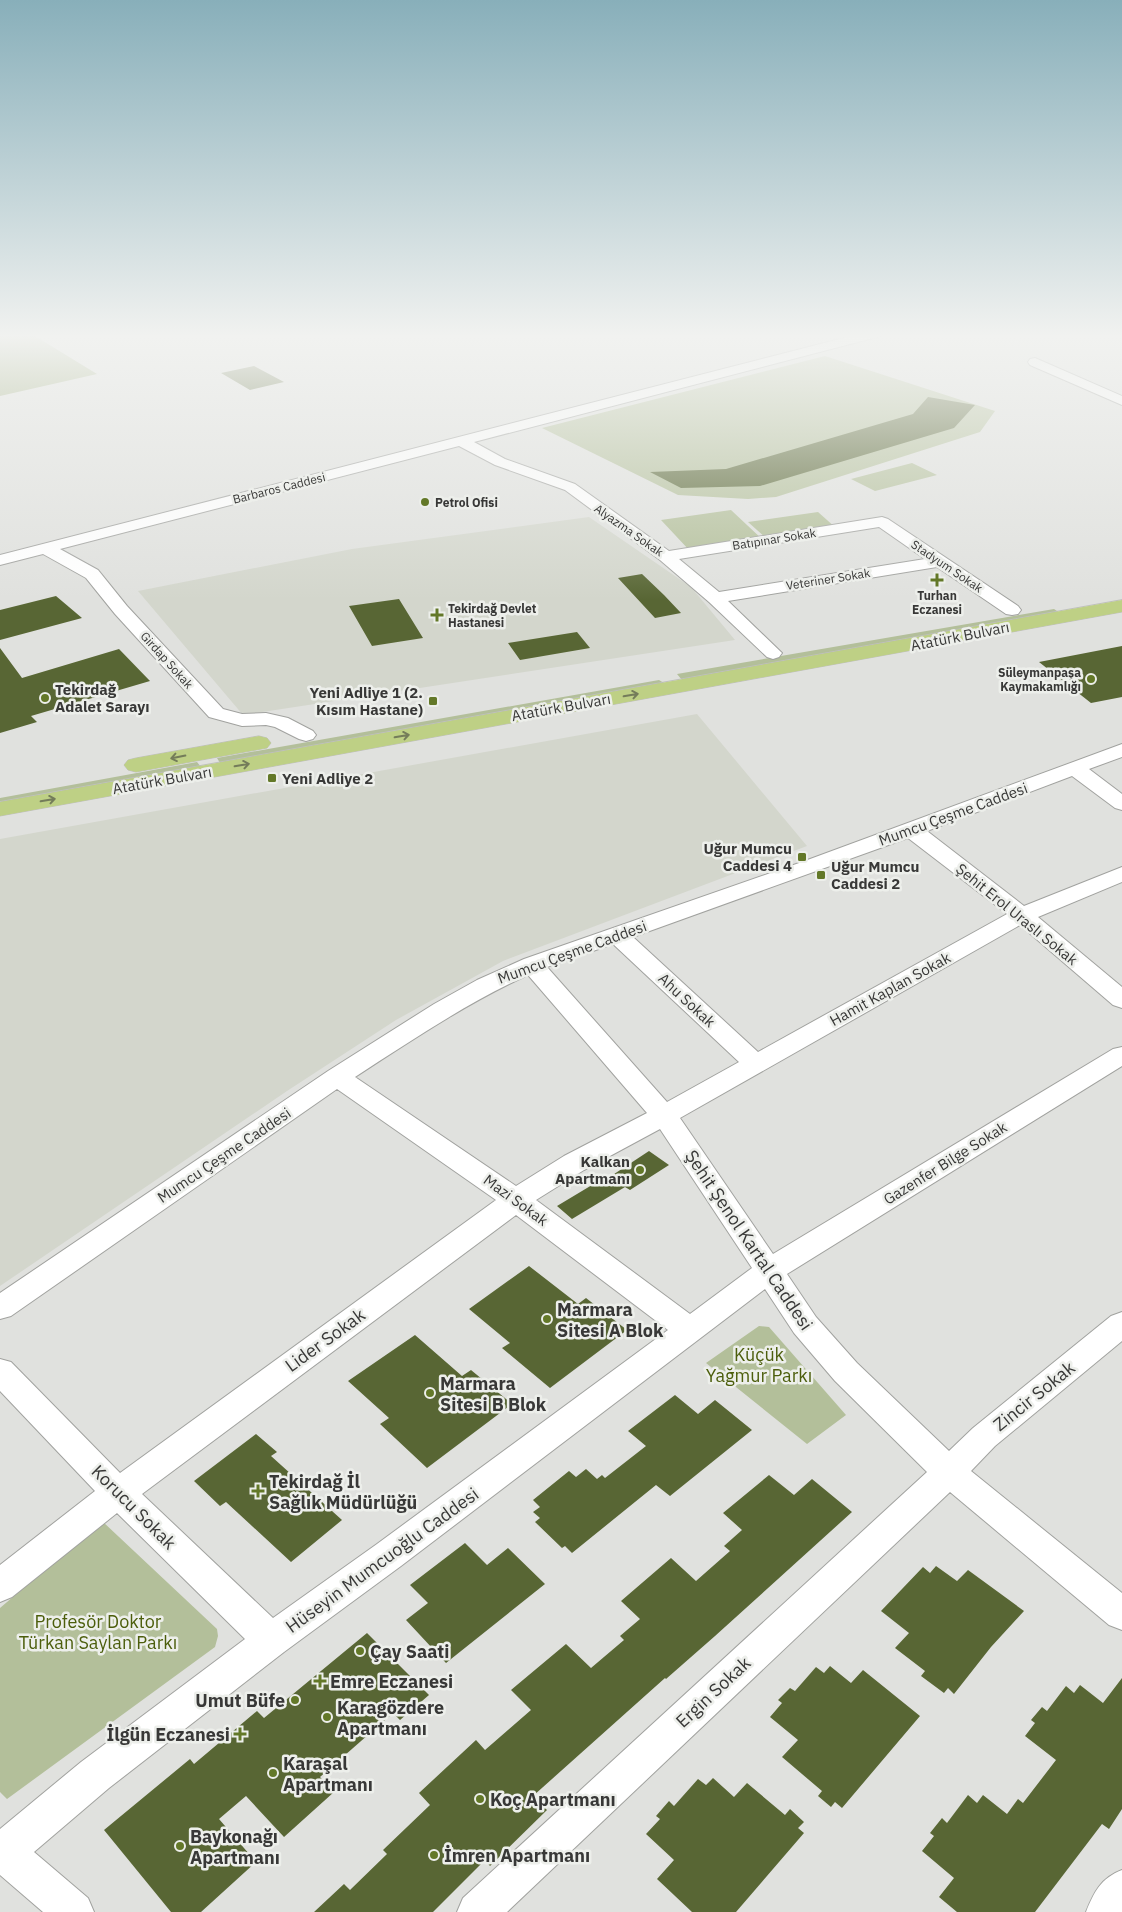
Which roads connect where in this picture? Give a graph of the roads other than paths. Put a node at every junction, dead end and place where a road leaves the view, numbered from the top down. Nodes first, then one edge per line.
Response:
1 (534, 422) edge
2 (462, 441) junction
3 (882, 522) joint
4 (46, 548) junction
5 (666, 556) junction
6 (0, 560) edge
7 (941, 561) junction
8 (1122, 592) edge
9 (714, 598) junction
10 (1122, 606) edge
11 (1012, 610) junction
12 (773, 653) junction
13 (306, 735) junction
14 (1122, 750) edge
15 (1075, 768) junction
16 (0, 790) edge
17 (1122, 804) edge
18 (0, 809) edge
19 (911, 829) junction
20 (1122, 874) edge
21 (1022, 915) junction
22 (617, 935) junction
23 (532, 964) junction
24 (1122, 1000) edge
25 (1122, 1055) edge
26 (756, 1064) junction
27 (337, 1077) junction
28 (664, 1115) junction
29 (516, 1200) junction
30 (769, 1272) junction
31 (0, 1308) edge
32 (1122, 1324) edge
33 (690, 1330) junction
34 (0, 1371) edge
35 (949, 1472) junction
36 (118, 1493) junction
37 (0, 1586) edge
38 (1122, 1614) edge
39 (271, 1640) junction
40 (1, 1852) edge
41 (1122, 1890) edge
42 (74, 1912) edge
43 (476, 1912) edge
44 (1106, 1912) edge

1 - 2 street, Barbaros Caddesi
2 - 4 street, Barbaros Caddesi
2 - 5 street, Alyazma Sokak
3 - 5 street, Batıpınar Sokak
3 - 7 street, Stadyum Sokak
4 - 6 street, Barbaros Caddesi
4 - 13 street, Girdap Sokak
5 - 9 street, Alyazma Sokak
7 - 9 street, Veteriner Sokak
7 - 11 street, Stadyum Sokak
8 - 11 main road, Atatürk Bulvarı
9 - 12 street, Alyazma Sokak
18 -> 10 main road, Atatürk Bulvarı
11 - 12 main road, Atatürk Bulvarı
12 - 13 main road, Atatürk Bulvarı
13 -> 16 main road, Atatürk Bulvarı
14 - 15 street, Mumcu Çeşme Caddesi
15 - 17 street
15 - 19 street, Mumcu Çeşme Caddesi
19 - 21 street, Şehit Erol Uraslı Sokak
19 - 22 street, Mumcu Çeşme Caddesi
20 - 21 street, Hamit Kaplan Sokak
21 - 24 street, Şehit Erol Uraslı Sokak
21 - 26 street, Hamit Kaplan Sokak
22 - 23 street, Mumcu Çeşme Caddesi
22 - 26 street, Ahu Sokak
23 - 27 street, Mumcu Çeşme Caddesi
23 - 28 street, Şehit Şenol Kartal Caddesi
25 - 30 street, Gazenfer Bilge Sokak
26 - 28 street, Hamit Kaplan Sokak
27 - 29 street, Mazi Sokak
27 - 31 street, Mumcu Çeşme Caddesi
28 - 29 street, Lider Sokak
28 - 30 street, Şehit Şenol Kartal Caddesi
29 - 33 street, Mazi Sokak
29 - 36 street, Lider Sokak
30 - 33 street, Hüseyin Mumcuoğlu Caddesi
30 - 35 street, Şehit Şenol Kartal Caddesi
32 - 35 street, Zincir Sokak
33 - 39 street, Hüseyin Mumcuoğlu Caddesi
34 - 36 street, Korucu Sokak
35 - 38 street, Şehit Şenol Kartal Caddesi
35 - 43 street, Ergin Sokak
36 - 37 street, Lider Sokak
36 - 39 street, Korucu Sokak
39 - 40 street, Hüseyin Mumcuoğlu Caddesi
40 - 42 street
41 - 44 street

